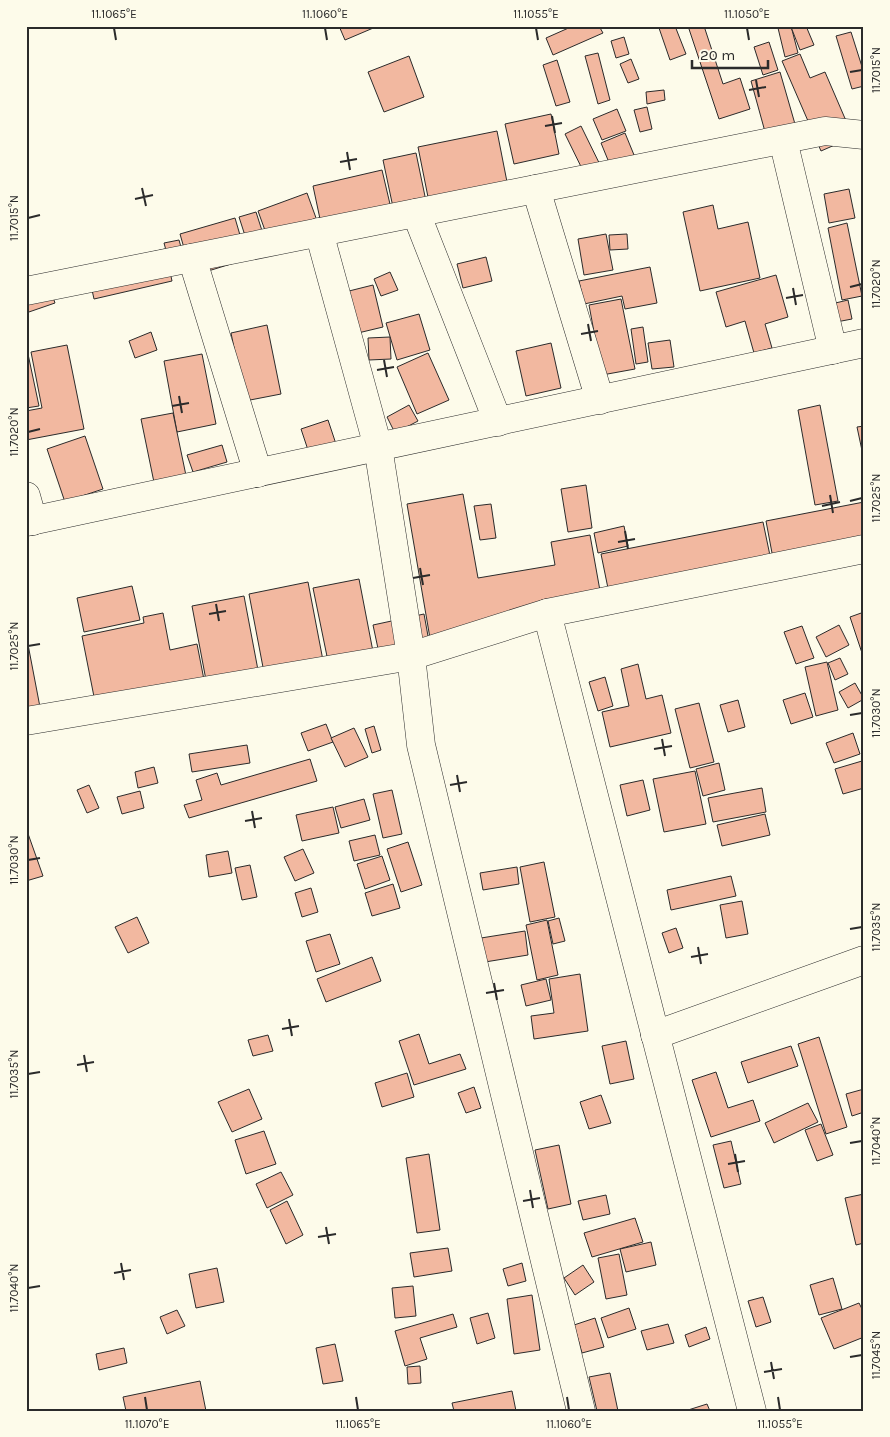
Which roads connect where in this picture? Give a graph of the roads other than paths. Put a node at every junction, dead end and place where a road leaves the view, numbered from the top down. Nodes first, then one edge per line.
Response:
1 (864, 135) edge
2 (783, 140) junction
3 (536, 189) junction
4 (416, 213) junction
5 (319, 232) junction
6 (192, 258) junction
7 (26, 291) edge
8 (864, 343) edge
9 (834, 350) junction
10 (600, 400) junction
11 (498, 422) junction
12 (378, 447) junction
13 (258, 473) junction
14 (28, 513) edge
15 (864, 549) edge
16 (547, 613) junction
17 (411, 656) junction
18 (26, 721) edge
19 (864, 960) edge
20 (656, 1035) junction
21 (581, 1411) edge
22 (752, 1411) edge

1 - 2 street
2 - 3 street
2 - 9 street
3 - 4 street
3 - 10 street
4 - 5 street
4 - 11 street
5 - 6 street
5 - 12 street
6 - 7 street
6 - 13 street
8 - 9 street
9 - 10 street
10 - 11 street
11 - 12 street
12 - 13 street
12 - 17 street
13 - 14 street
15 - 16 street
16 - 17 street
16 - 20 street
17 - 18 street
17 - 21 street
19 - 20 street
20 - 22 street

